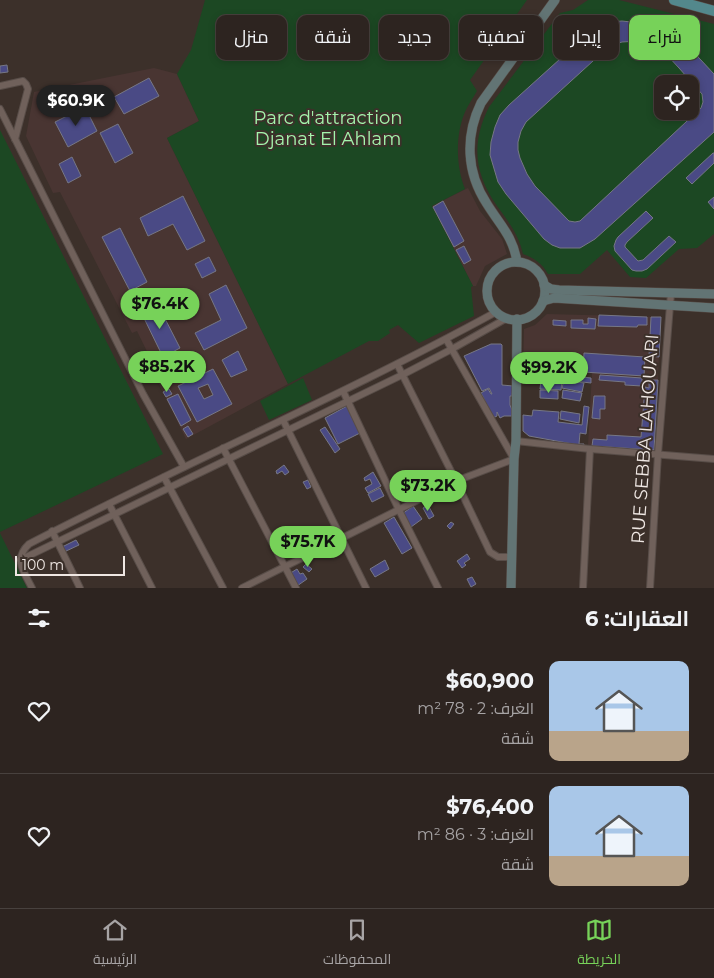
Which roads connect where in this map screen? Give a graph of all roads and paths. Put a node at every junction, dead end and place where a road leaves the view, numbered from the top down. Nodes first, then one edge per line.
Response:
1 (555, 0) edge
2 (674, 0) edge
3 (714, 11) edge
4 (0, 86) edge
5 (0, 109) edge
6 (15, 139) junction
7 (517, 262) junction
8 (544, 285) junction
9 (671, 293) junction
10 (714, 294) edge
11 (543, 301) junction
12 (670, 305) junction
13 (714, 308) edge
14 (496, 312) junction
15 (507, 318) junction
16 (517, 320) junction
17 (446, 339) junction
18 (452, 349) junction
19 (397, 364) junction
20 (402, 375) junction
21 (342, 390) junction
22 (348, 401) junction
23 (283, 420) junction
24 (288, 431) junction
25 (516, 441) junction
26 (223, 448) junction
27 (590, 449) junction
28 (658, 454) junction
29 (514, 459) junction
30 (714, 459) edge
31 (229, 460) junction
32 (184, 467) junction
33 (164, 477) junction
34 (456, 481) junction
35 (169, 488) junction
36 (109, 504) junction
37 (399, 510) junction
38 (114, 514) junction
39 (52, 532) junction
40 (342, 538) junction
41 (58, 542) junction
42 (512, 557) junction
43 (20, 560) junction
44 (285, 566) junction
45 (32, 588) edge
46 (80, 588) edge
47 (152, 588) edge
48 (223, 588) edge
49 (242, 588) edge
50 (296, 588) edge
51 (366, 588) edge
52 (438, 588) edge
53 (511, 588) edge
54 (583, 588) edge
55 (650, 588) edge

1 - 7 street
2 - 3 main road
4 - 6 street
5 - 6 street
6 - 32 street
7 - 8 street
7 - 14 street
8 - 9 street
8 - 11 street
9 - 10 street
9 - 12 street, RUE SEBBA LAHOUARI
11 - 12 street
11 - 16 street
12 - 13 street
12 - 28 street, RUE SEBBA LAHOUARI
14 - 15 street
14 - 17 street
15 - 16 street
15 - 18 street
16 - 25 street
17 - 18 street
17 - 19 street
18 - 20 street
18 - 29 street
19 - 20 street
19 - 21 street
20 - 22 street
20 - 34 street
21 - 22 street
21 - 23 street
22 - 24 street
22 - 37 street
23 - 24 street
23 - 26 street
24 - 31 street
24 - 40 street
25 - 27 street
25 - 29 street
26 - 31 street
26 - 32 street
27 - 28 street
27 - 54 street
28 - 30 street
28 - 55 street, RUE SEBBA LAHOUARI
29 - 34 street
29 - 42 street
31 - 35 street
31 - 44 street
32 - 33 street
33 - 35 street
33 - 36 street
34 - 37 street
34 - 42 street
35 - 38 street
35 - 48 street
36 - 38 street
36 - 39 street
37 - 40 street
37 - 52 street
38 - 41 street
38 - 47 street
39 - 41 street
39 - 43 street
40 - 44 street
40 - 51 street
41 - 43 street
41 - 46 street
42 - 53 street
43 - 45 street
44 - 49 street
44 - 50 street

